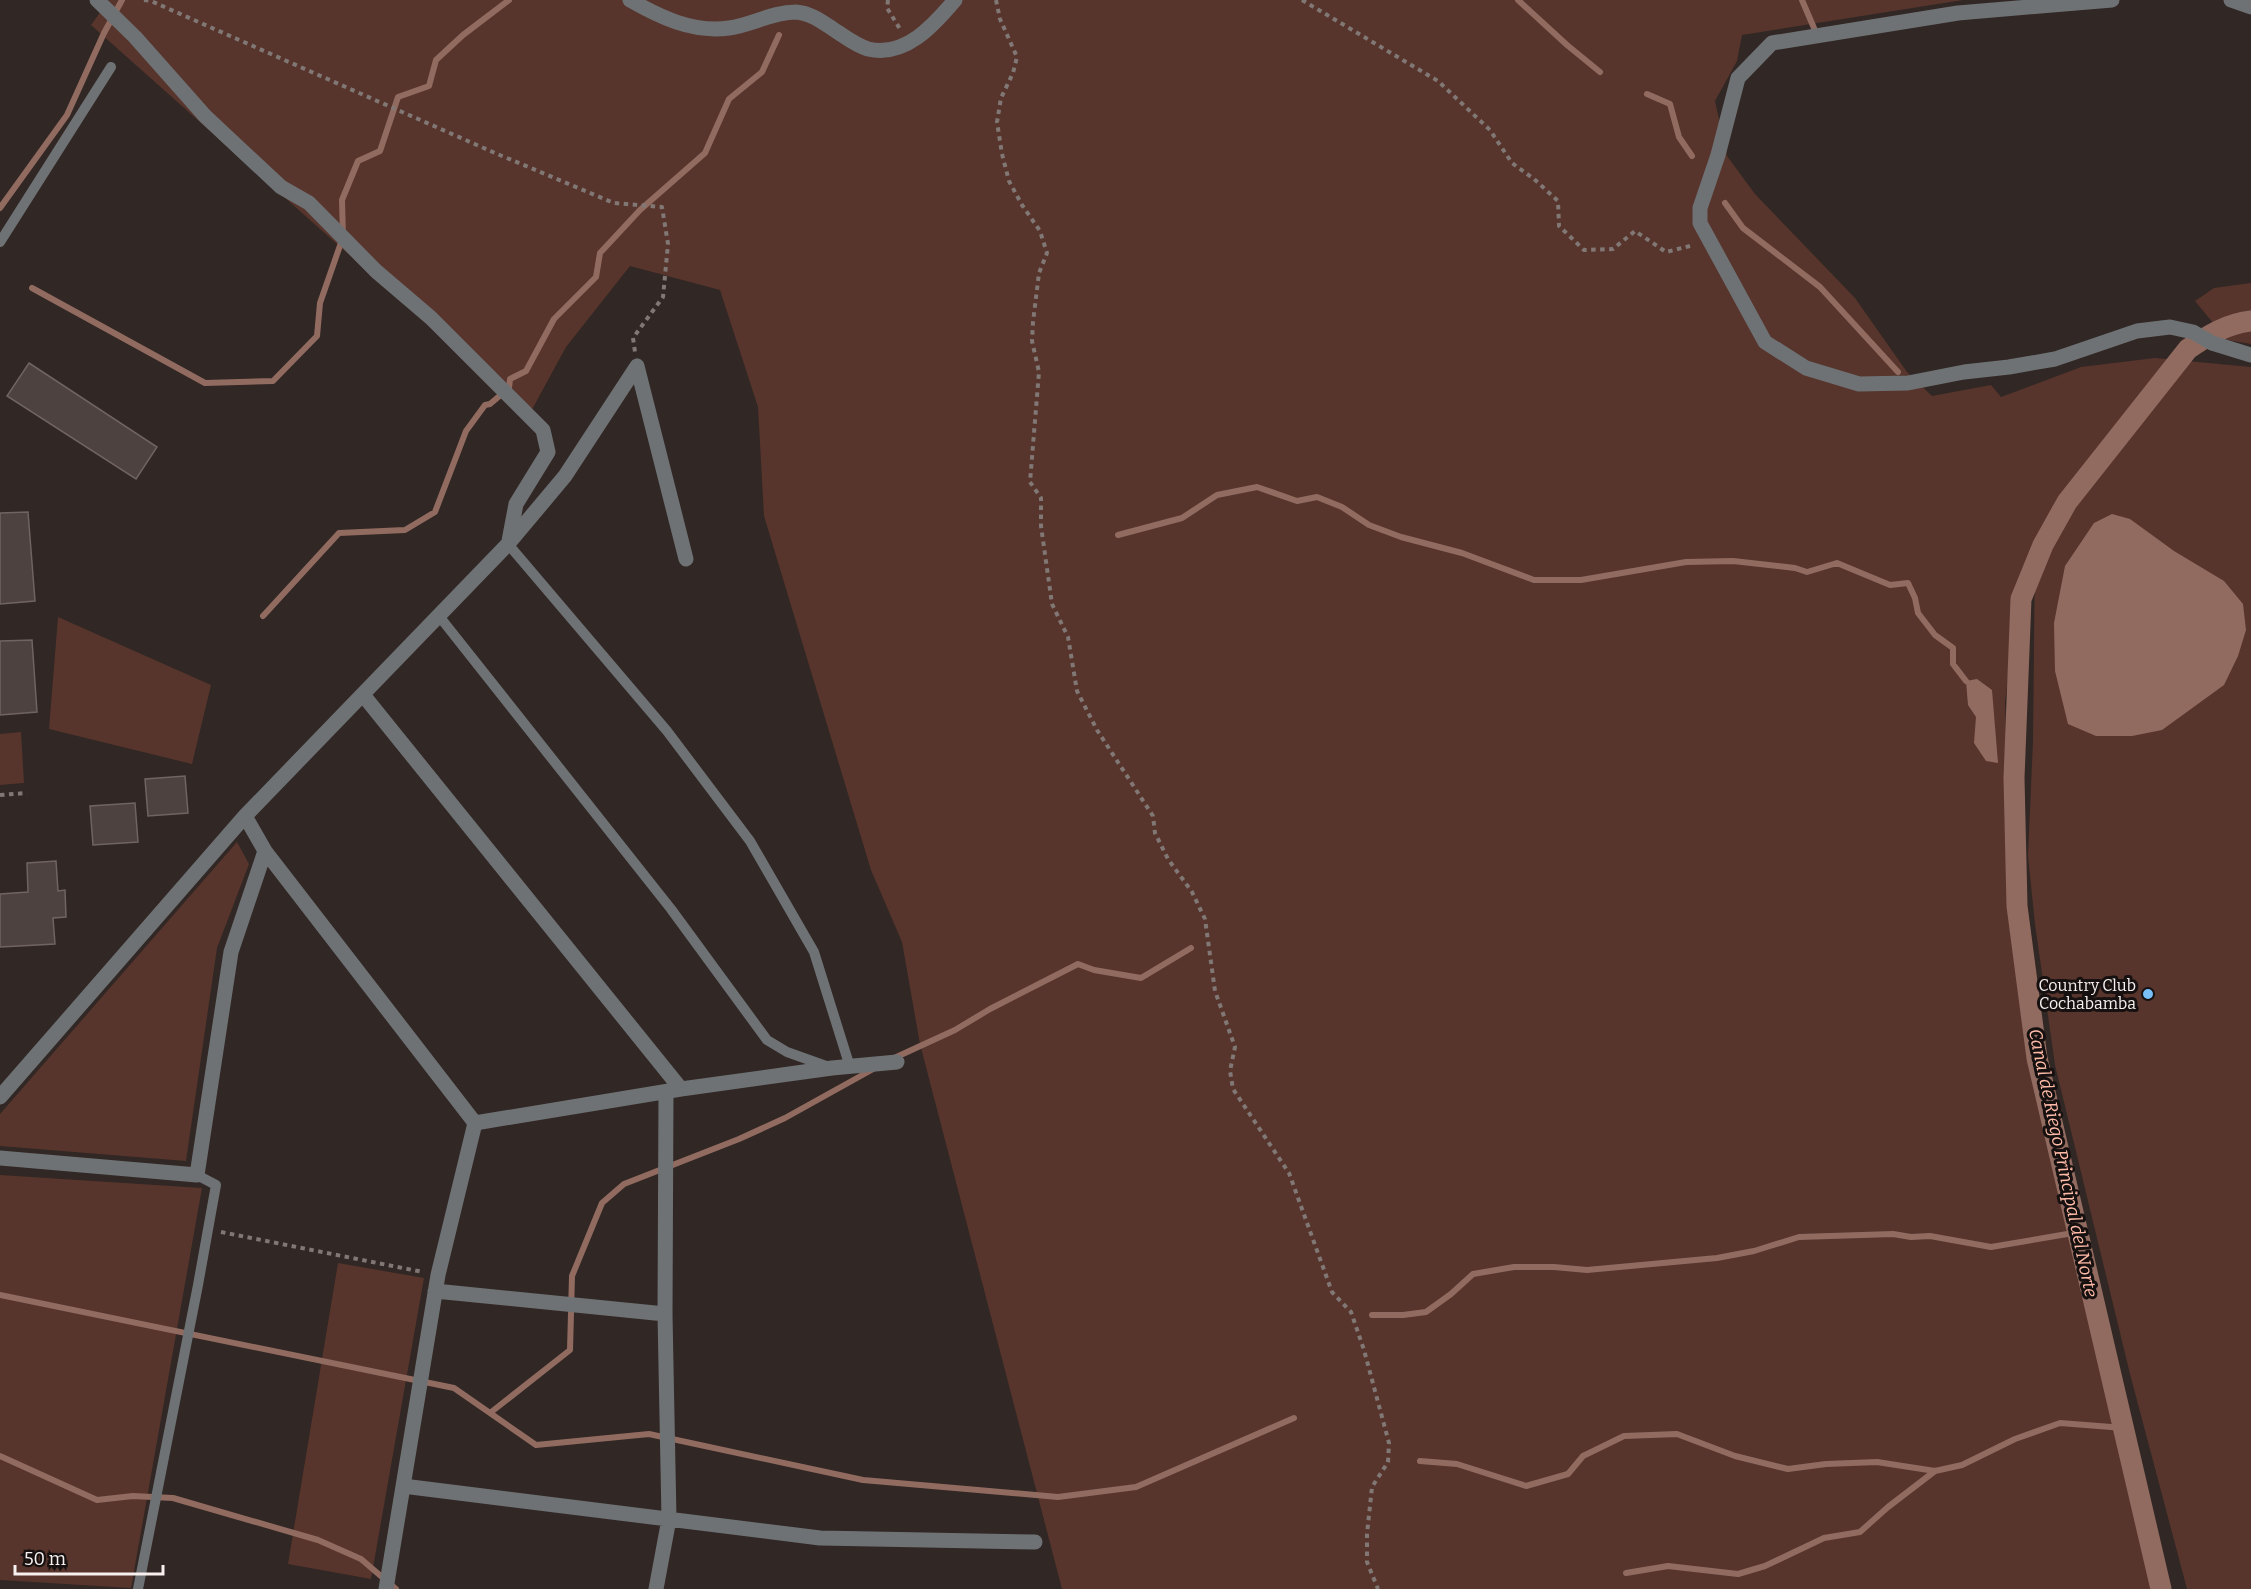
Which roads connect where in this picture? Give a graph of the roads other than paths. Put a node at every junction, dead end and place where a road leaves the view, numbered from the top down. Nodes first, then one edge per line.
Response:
1 (97, 0) edge
2 (630, 0) edge
3 (955, 0) edge
4 (2112, 0) edge
5 (2231, 0) edge
6 (2251, 7) edge
7 (111, 67) dead end
8 (0, 242) edge
9 (2251, 355) edge
10 (508, 544) junction
11 (686, 559) dead end
12 (439, 616) junction
13 (363, 696) junction
14 (246, 816) junction
15 (265, 851) junction
16 (897, 1062) dead end
17 (850, 1067) junction
18 (832, 1068) junction
19 (674, 1090) junction
20 (0, 1097) edge
21 (475, 1123) junction
22 (0, 1158) edge
23 (197, 1175) junction
24 (435, 1291) junction
25 (664, 1314) junction
26 (403, 1486) junction
27 (669, 1519) junction
28 (1035, 1542) dead end
29 (138, 1589) edge
30 (386, 1589) edge
31 (656, 1589) edge

1 - 10 street
2 - 3 street
4 - 9 street
5 - 6 street
7 - 8 lane
10 - 11 street
10 - 12 street
10 - 17 lane
12 - 13 street
12 - 18 lane
13 - 14 street
13 - 19 street
14 - 15 street
14 - 20 street
15 - 21 street
15 - 23 street
16 - 17 street
17 - 18 street
18 - 19 street
19 - 21 street
19 - 25 street
21 - 24 street
22 - 23 street
23 - 29 lane
24 - 25 street
24 - 26 street
25 - 27 street
26 - 27 street
26 - 30 street
27 - 28 street
27 - 31 street

